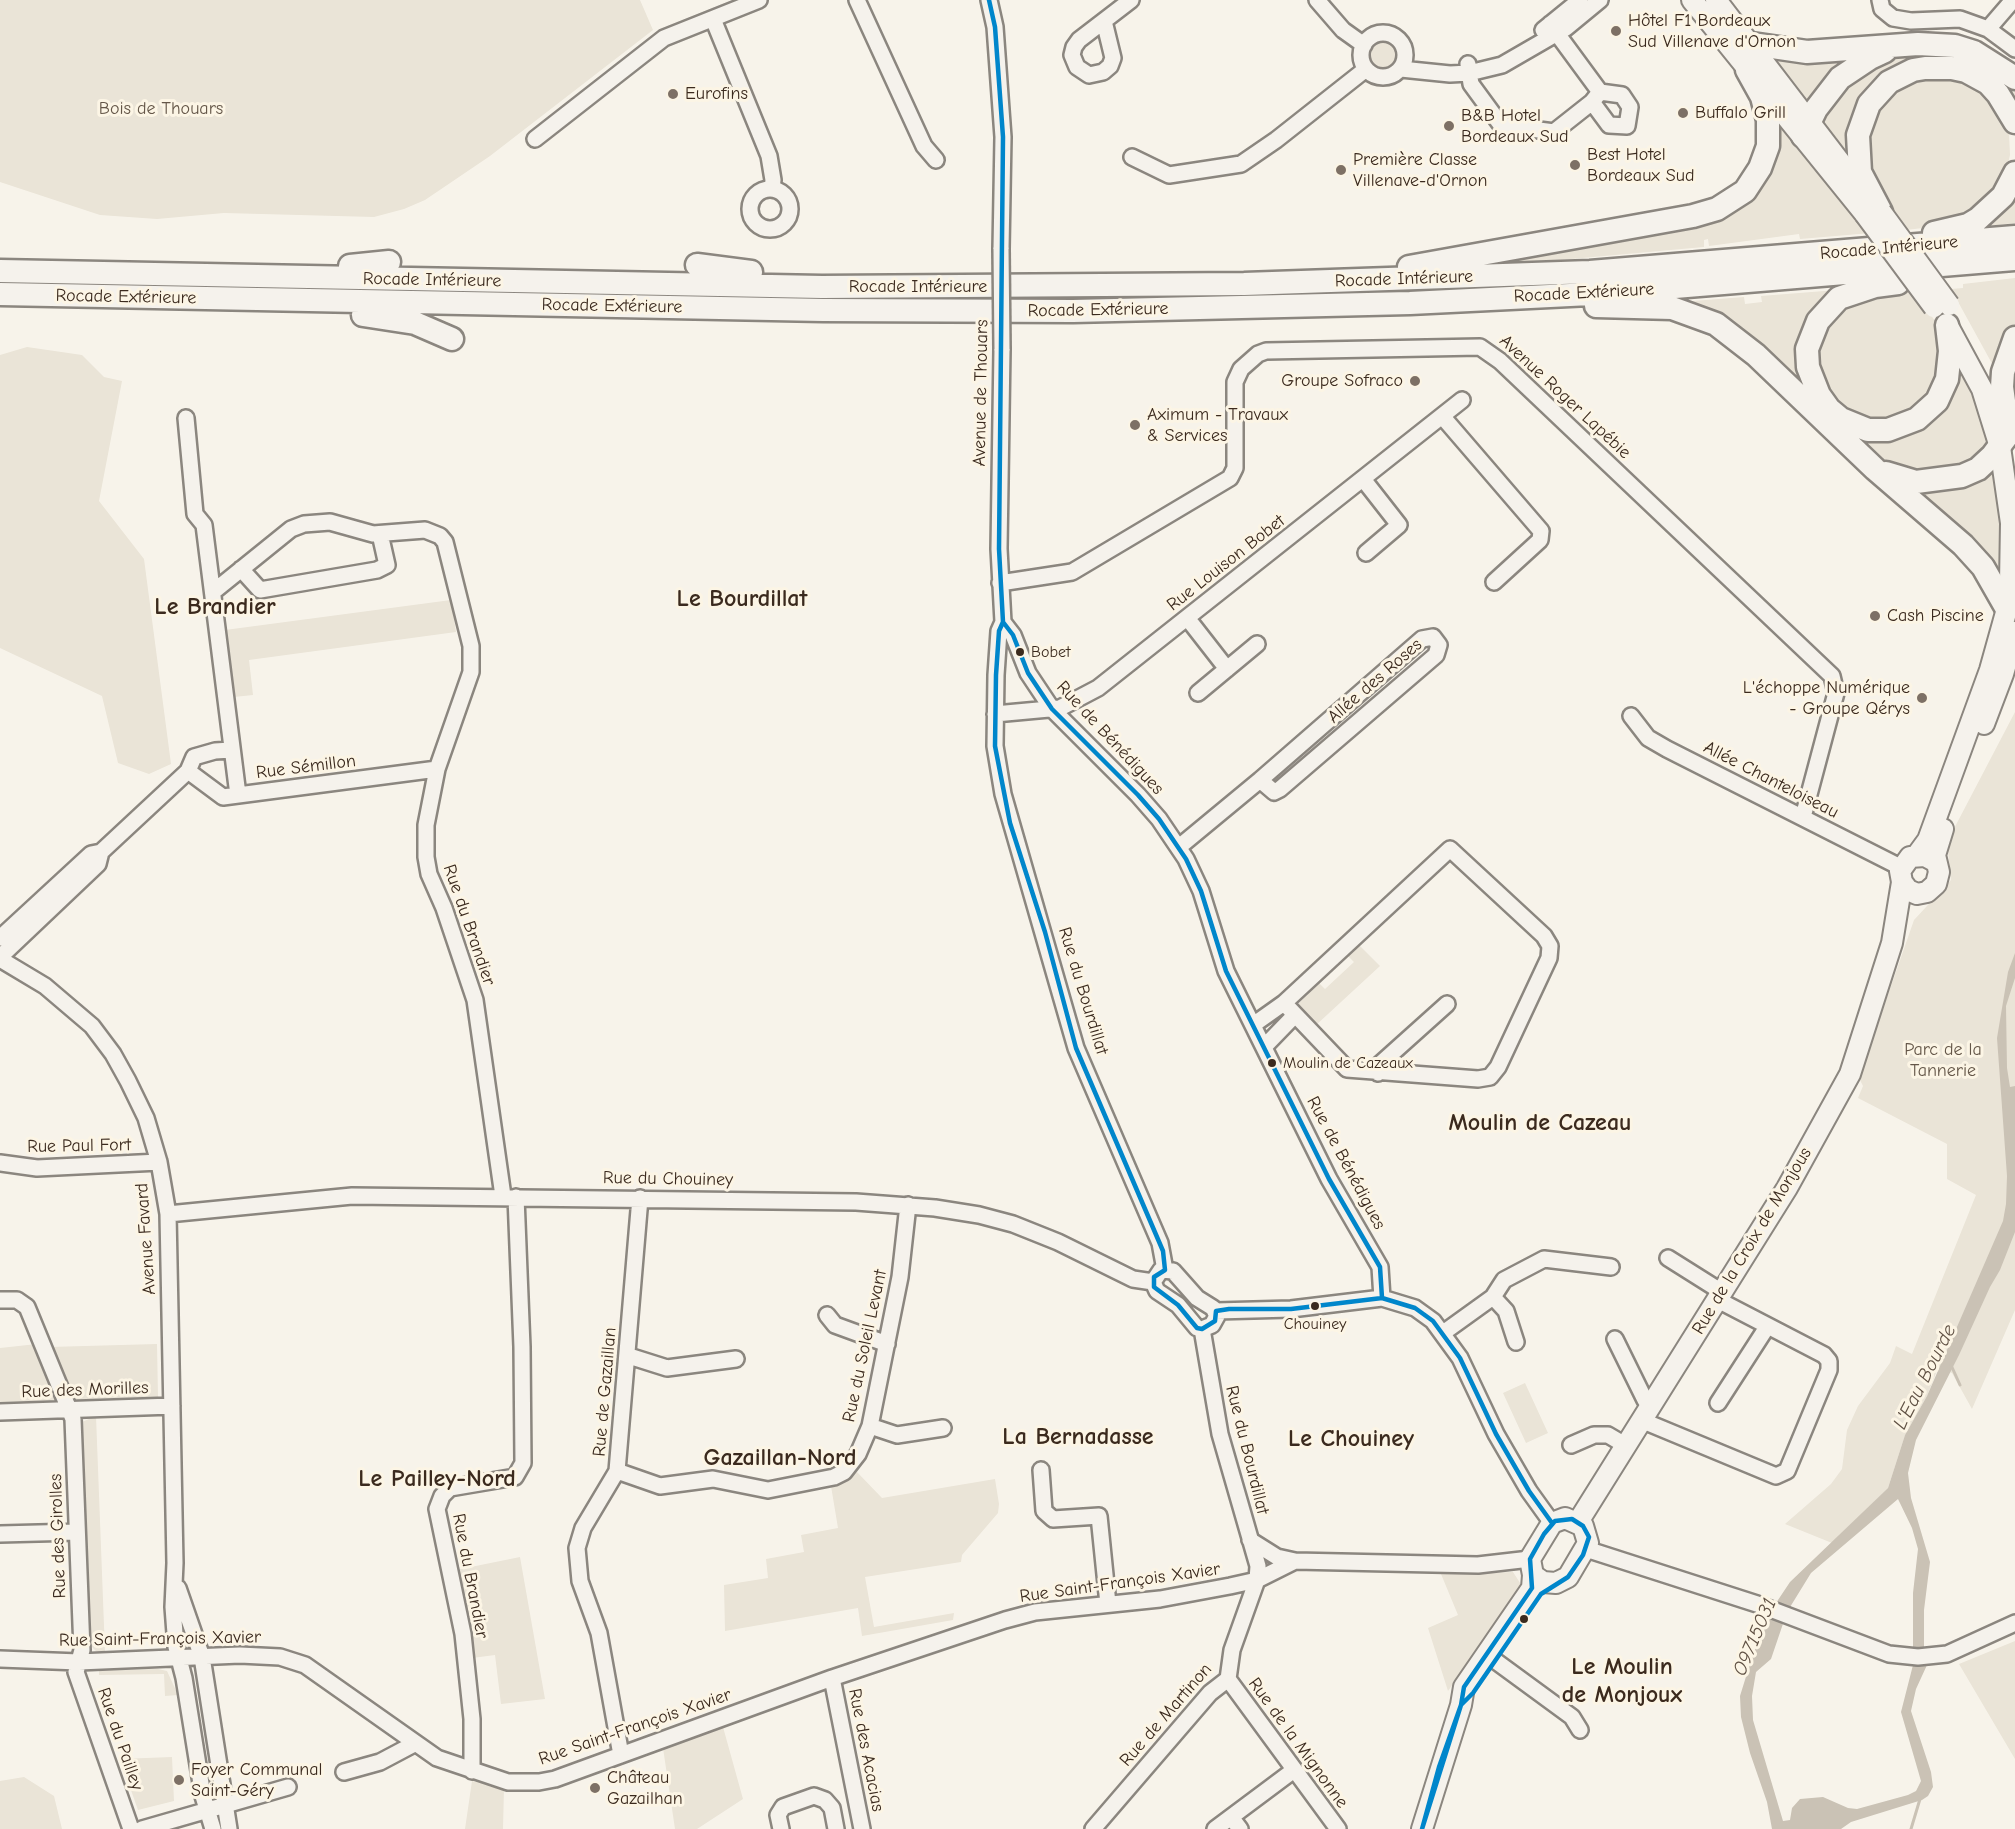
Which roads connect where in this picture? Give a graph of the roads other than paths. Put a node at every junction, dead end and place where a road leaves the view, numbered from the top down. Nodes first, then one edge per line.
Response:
1 (759, 0) edge
2 (857, 0) edge
3 (989, 0) edge
4 (1131, 0) edge
5 (1317, 0) edge
6 (1580, 0) edge
7 (1600, 0) edge
8 (1692, 0) edge
9 (1716, 0) edge
10 (1880, 0) edge
11 (2013, 0) edge
12 (713, 19) junction
13 (1104, 21) dead end
14 (1553, 29) junction
15 (1988, 29) junction
16 (1752, 44) junction
17 (1364, 45) junction
18 (1897, 46) junction
19 (2015, 49) edge
20 (1403, 63) junction
21 (1469, 68) junction
22 (1366, 69) junction
23 (1747, 70) junction
24 (2015, 78) edge
25 (2015, 122) edge
26 (1806, 128) junction
27 (535, 139) dead end
28 (1132, 156) dead end
29 (936, 160) dead end
30 (2015, 173) edge
31 (772, 189) dead end
32 (1873, 213) junction
33 (2015, 237) edge
34 (1800, 255) junction
35 (2015, 259) edge
36 (389, 262) dead end
37 (697, 265) dead end
38 (2015, 267) edge
39 (0, 271) edge
40 (284, 278) junction
41 (1244, 284) junction
42 (905, 287) junction
43 (0, 294) edge
44 (1567, 295) junction
45 (280, 300) junction
46 (854, 310) junction
47 (1943, 312) junction
48 (758, 324) dead end
49 (2015, 338) edge
50 (452, 339) dead end
51 (1462, 400) dead end
52 (1442, 416) junction
53 (186, 418) dead end
54 (2008, 438) edge
55 (1875, 469) junction
56 (1363, 479) junction
57 (380, 534) junction
58 (1366, 553) dead end
59 (241, 569) junction
60 (1494, 582) dead end
61 (1000, 583) junction
62 (213, 592) junction
63 (2007, 609) junction
64 (1188, 618) junction
65 (1003, 622) junction
66 (2015, 632) edge
67 (1257, 644) dead end
68 (1227, 669) junction
69 (2009, 676) edge
70 (1984, 685) junction
71 (1198, 693) dead end
72 (1052, 709) junction
73 (995, 714) junction
74 (1631, 716) dead end
75 (231, 750) junction
76 (438, 770) junction
77 (188, 771) junction
78 (1260, 780) junction
79 (238, 795) junction
80 (1803, 817) junction
81 (1179, 847) junction
82 (101, 852) junction
83 (1927, 859) junction
84 (1902, 875) junction
85 (1927, 892) junction
86 (0, 938) edge
87 (1892, 943) junction
88 (0, 958) edge
89 (1447, 1004) dead end
90 (1290, 1009) junction
91 (1253, 1025) junction
92 (1264, 1047) junction
93 (1378, 1073) junction
94 (159, 1162) junction
95 (0, 1163) edge
96 (510, 1197) junction
97 (640, 1198) junction
98 (908, 1205) junction
99 (168, 1214) junction
100 (1668, 1258) dead end
101 (1611, 1268) dead end
102 (1166, 1269) junction
103 (1153, 1282) junction
104 (1720, 1296) junction
105 (1492, 1297) junction
106 (1382, 1298) junction
107 (0, 1300) edge
108 (1216, 1311) junction
109 (827, 1315) dead end
110 (1767, 1327) junction
111 (1202, 1329) junction
112 (1443, 1333) junction
113 (1615, 1339) dead end
114 (1516, 1342) dead end
115 (887, 1344) junction
116 (629, 1356) junction
117 (736, 1359) dead end
118 (1718, 1403) dead end
119 (172, 1406) junction
120 (69, 1410) junction
121 (0, 1412) edge
122 (1646, 1412) junction
123 (870, 1426) junction
124 (943, 1428) dead end
125 (1570, 1445) dead end
126 (1625, 1445) junction
127 (1041, 1470) dead end
128 (617, 1471) junction
129 (1578, 1522) junction
130 (1552, 1523) junction
131 (77, 1532) junction
132 (0, 1534) edge
133 (1250, 1540) junction
134 (1586, 1549) junction
135 (1295, 1561) junction
136 (1532, 1567) junction
137 (175, 1580) junction
138 (1257, 1580) junction
139 (1556, 1583) junction
140 (1108, 1604) junction
141 (2015, 1623) edge
142 (202, 1657) junction
143 (1491, 1658) junction
144 (0, 1659) edge
145 (179, 1659) junction
146 (79, 1662) junction
147 (832, 1678) junction
148 (1227, 1679) junction
149 (1580, 1730) dead end
150 (414, 1744) junction
151 (621, 1755) junction
152 (1294, 1770) junction
153 (472, 1771) junction
154 (344, 1772) dead end
155 (288, 1787) dead end
156 (226, 1806) junction
157 (208, 1810) junction
158 (1235, 1823) edge
159 (131, 1829) edge
160 (142, 1829) edge
161 (213, 1829) edge
162 (229, 1829) edge
163 (781, 1829) edge
164 (836, 1829) edge
165 (862, 1829) edge
166 (1093, 1829) edge
167 (1215, 1829) edge
168 (1338, 1829) edge
169 (1422, 1829) edge

1 - 12 street
2 - 29 street
3 - 61 street, Avenue de Thouars, bridge
4 - 13 street
5 - 17 street
6 - 14 street
7 - 14 street
8 - 23 main road
9 - 16 main road
10 - 15 street
11 - 15 street
12 - 27 street
12 - 31 street
14 - 21 street
14 - 21 street
15 - 19 street
16 - 18 highway
16 - 26 main road
17 - 20 street
17 - 22 street
18 - 24 highway
18 - 26 highway
20 - 21 street
20 - 22 street
22 - 28 street
23 - 26 main road
23 - 41 highway
25 - 32 highway
26 - 32 main road
30 - 34 highway
32 - 47 main road, bridge
33 - 34 highway, Rocade Intérieure
34 - 41 highway, Rocade Intérieure
35 - 44 highway, Rocade Extérieure
36 - 40 highway
37 - 42 highway
38 - 47 highway
39 - 40 highway, Rocade Intérieure
40 - 42 highway, Rocade Intérieure
41 - 42 highway, Rocade Intérieure
43 - 45 highway, Rocade Extérieure
44 - 46 highway, Rocade Extérieure
44 - 55 highway
45 - 46 highway, Rocade Extérieure
45 - 50 highway
46 - 48 highway
47 - 54 main road
49 - 54 highway
51 - 52 street, Rue Louison Bobet
52 - 56 street, Rue Louison Bobet
52 - 60 street
53 - 62 street
54 - 55 highway
54 - 63 main road
55 - 63 highway
56 - 58 street
56 - 64 street, Rue Louison Bobet
57 - 59 street
57 - 59 street
57 - 76 street, Rue du Brandier
59 - 62 street
61 - 65 street, Avenue de Thouars
61 - 80 street, Avenue Roger Lapébie
62 - 75 street
63 - 70 main road
64 - 68 street
64 - 72 street, Rue Louison Bobet
65 - 72 street, Rue de Bénédigues
65 - 73 street, Avenue de Thouars
66 - 69 main road
67 - 68 street
68 - 71 street
69 - 70 street
69 - 83 main road
70 - 83 main road
72 - 73 street, Rue Louison Bobet
72 - 81 street, Rue de Bénédigues
73 - 102 street, Rue du Bourdillat
74 - 80 street, Allée Chanteloiseau
75 - 77 street
75 - 79 street
76 - 79 street, Rue Sémillon
76 - 96 street, Rue du Brandier
77 - 79 street, Rue Sémillon
77 - 82 street
78 - 78 street, Allée des Roses
78 - 81 street, Allée des Roses
80 - 84 street, Allée Chanteloiseau
81 - 91 street, Rue de Bénédigues
82 - 86 street
82 - 88 street
83 - 84 main road
83 - 85 main road
84 - 85 main road
84 - 87 main road, Rue de la Croix de Monjous
85 - 87 main road, Rue de la Croix de Monjous
87 - 104 main road, Rue de la Croix de Monjous
88 - 94 street, Avenue Favard
89 - 93 street
90 - 91 street
90 - 92 street
90 - 93 street
90 - 93 street
91 - 92 street, Rue de Bénédigues
92 - 106 street, Rue de Bénédigues
94 - 95 street, Rue Paul Fort
94 - 99 street, Avenue Favard
96 - 97 street, Rue du Chouiney
96 - 99 street, Rue du Chouiney
96 - 153 street, Rue du Brandier
97 - 98 street, Rue du Chouiney
97 - 116 street, Rue de Gazaillan
98 - 103 street, Rue du Chouiney
98 - 115 street, Rue du Soleil Levant
99 - 119 street, Avenue Favard
100 - 104 street
101 - 105 street
102 - 103 street
102 - 108 street
103 - 111 street
104 - 110 street
104 - 122 main road, Rue de la Croix de Monjous
105 - 112 street
105 - 114 street
106 - 108 street
106 - 112 street
107 - 120 street, Rue des Girolles
108 - 111 street
109 - 115 street
110 - 118 street
110 - 122 street
111 - 133 street, Rue du Bourdillat
112 - 130 street
113 - 122 street
115 - 123 street, Rue du Soleil Levant
116 - 117 street
116 - 128 street, Rue de Gazaillan
119 - 120 street, Rue des Morilles
119 - 137 street, Avenue Favard
120 - 121 street, Rue des Morilles
120 - 131 street, Rue des Girolles
122 - 126 main road, Rue de la Croix de Monjous
123 - 124 street
123 - 128 street, Rue du Soleil Levant
125 - 126 street
126 - 129 main road, Rue de la Croix de Monjous
127 - 140 street
128 - 151 street, Rue de Gazaillan
129 - 130 main road
129 - 134 main road
130 - 136 main road
131 - 132 street
131 - 146 street, Rue des Girolles
133 - 135 street, Rue Saint-François Xavier
133 - 138 street, Rue du Bourdillat
134 - 139 main road
134 - 141 street
135 - 136 street, Rue Saint-François Xavier
135 - 138 street, Rue Saint-François Xavier
136 - 139 main road
136 - 143 main road
137 - 142 street, Avenue Favard
137 - 145 street, Avenue Favard
138 - 140 street, Rue Saint-François Xavier
138 - 148 street, Rue de Martinon
139 - 143 main road
140 - 147 street, Rue Saint-François Xavier
142 - 145 street, Rue Saint-François Xavier
142 - 150 street, Rue Saint-François Xavier
142 - 156 street, Avenue Favard
143 - 149 street
143 - 169 main road
144 - 146 street, Rue Saint-François Xavier
145 - 146 street, Rue Saint-François Xavier
145 - 157 street, Avenue Favard
146 - 159 street, Rue du Pailley
147 - 151 street, Rue Saint-François Xavier
147 - 165 street, Rue des Acacias
148 - 152 street, Rue de la Mignonne
148 - 166 street, Rue de Martinon
150 - 153 street, Rue Saint-François Xavier
150 - 154 street
151 - 153 street, Rue Saint-François Xavier
152 - 158 street
152 - 168 street, Rue de la Mignonne
155 - 156 street
156 - 157 street
156 - 162 street, Avenue Favard
157 - 160 street
157 - 161 street, Avenue Favard
158 - 167 street
163 - 164 street

